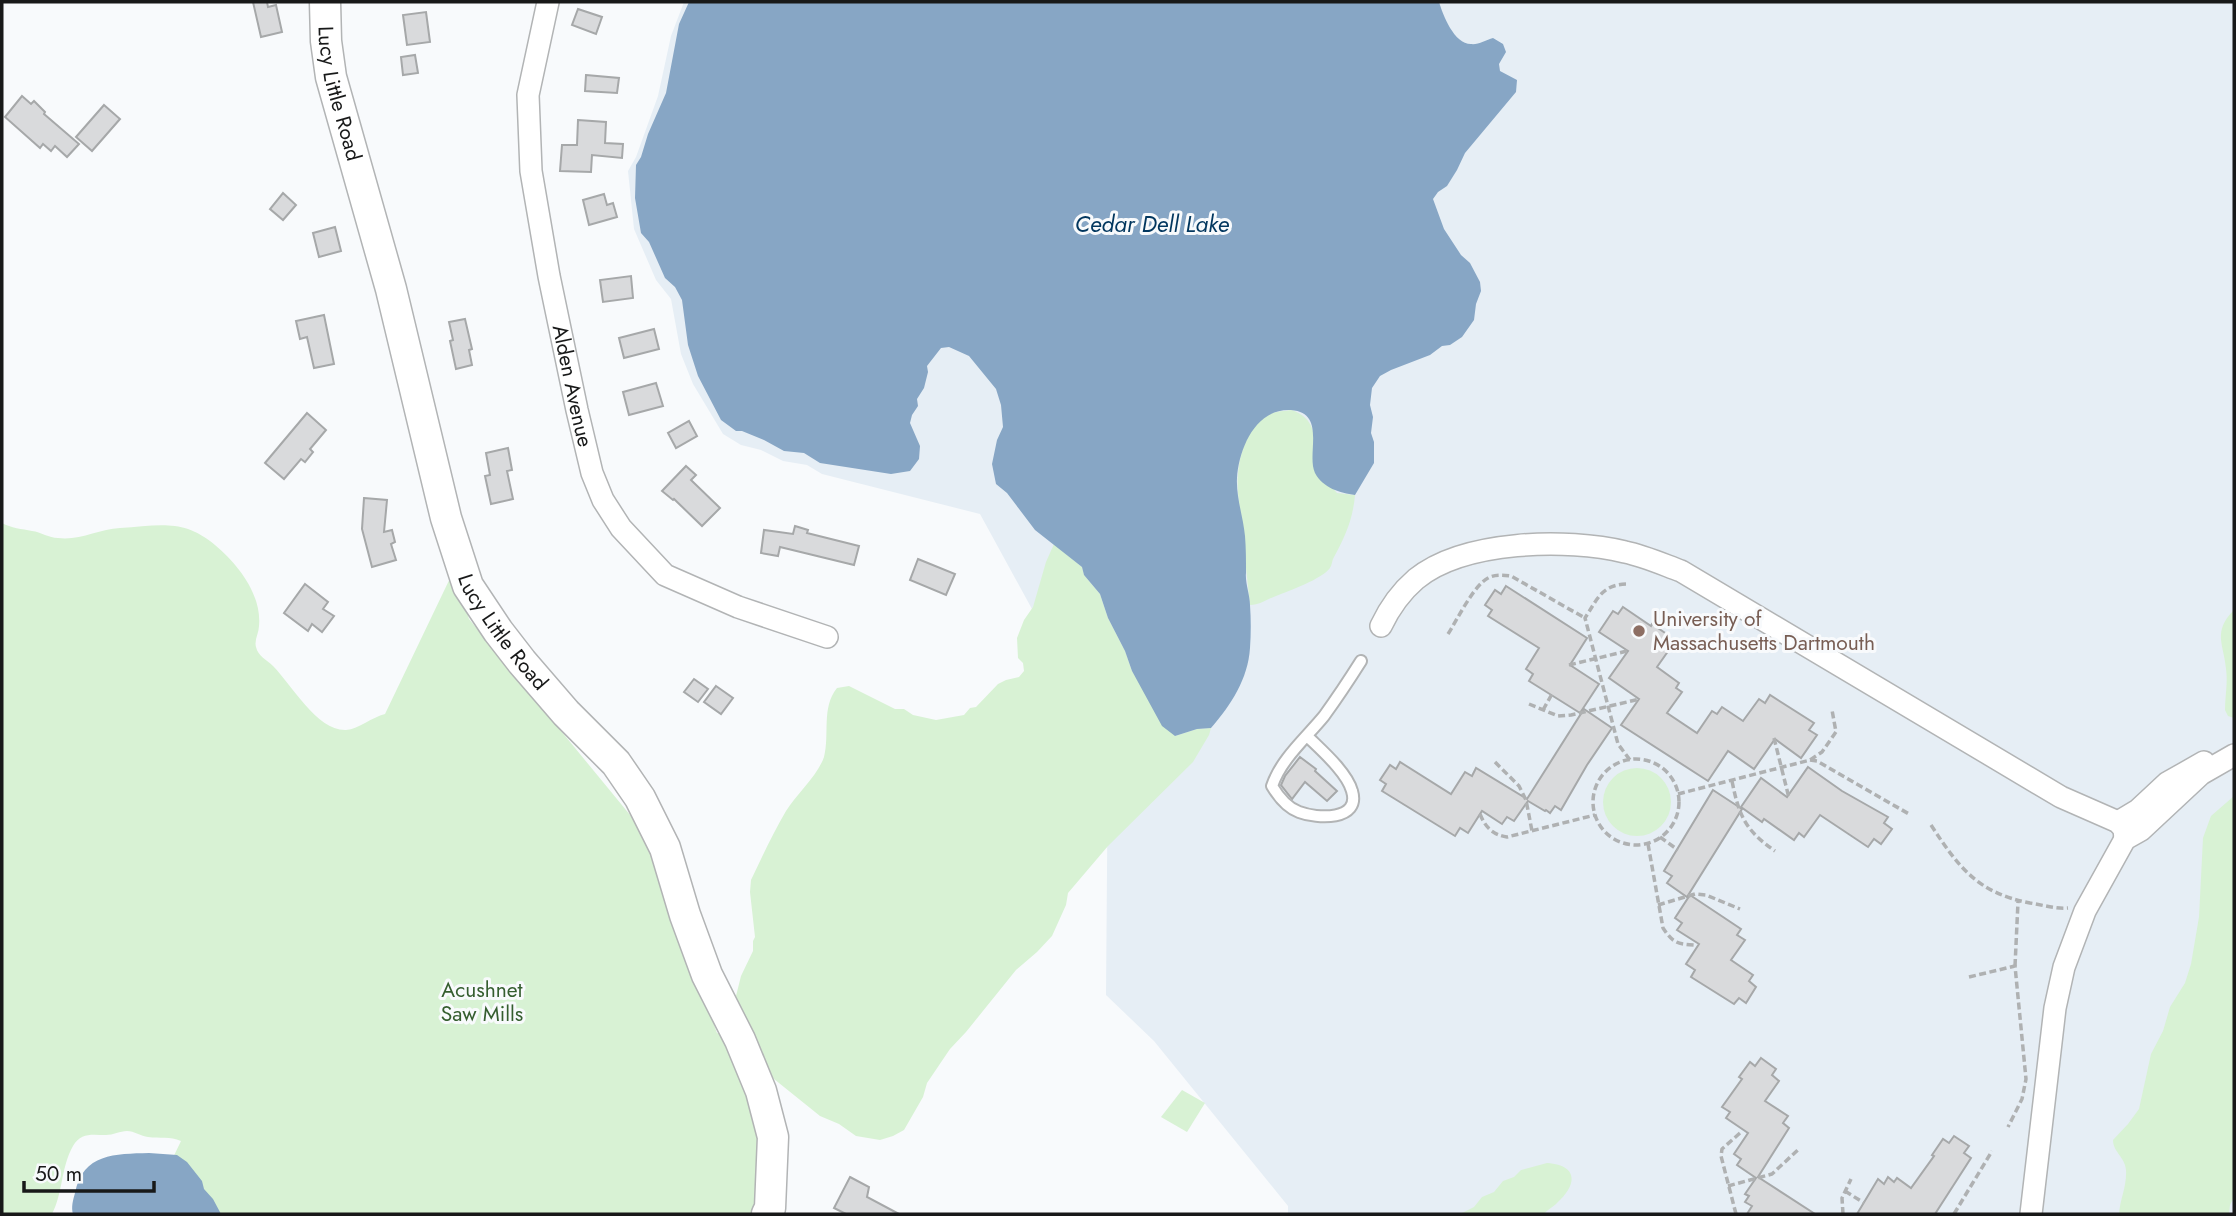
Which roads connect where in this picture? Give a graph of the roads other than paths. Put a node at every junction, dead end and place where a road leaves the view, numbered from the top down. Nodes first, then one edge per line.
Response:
1 (325, 2) edge
2 (548, 2) edge
3 (1381, 626) dead end
4 (827, 637) dead end
5 (1361, 661) dead end
6 (1307, 736) junction
7 (2234, 747) edge
8 (2234, 755) edge
9 (2121, 830) junction
10 (767, 1214) edge
11 (2031, 1214) edge

1 - 10 street, Lucy Little Road
2 - 4 street, Alden Avenue
3 - 9 street
5 - 6 lane
6 - 6 lane
7 - 9 street
8 - 9 street
9 - 11 street

